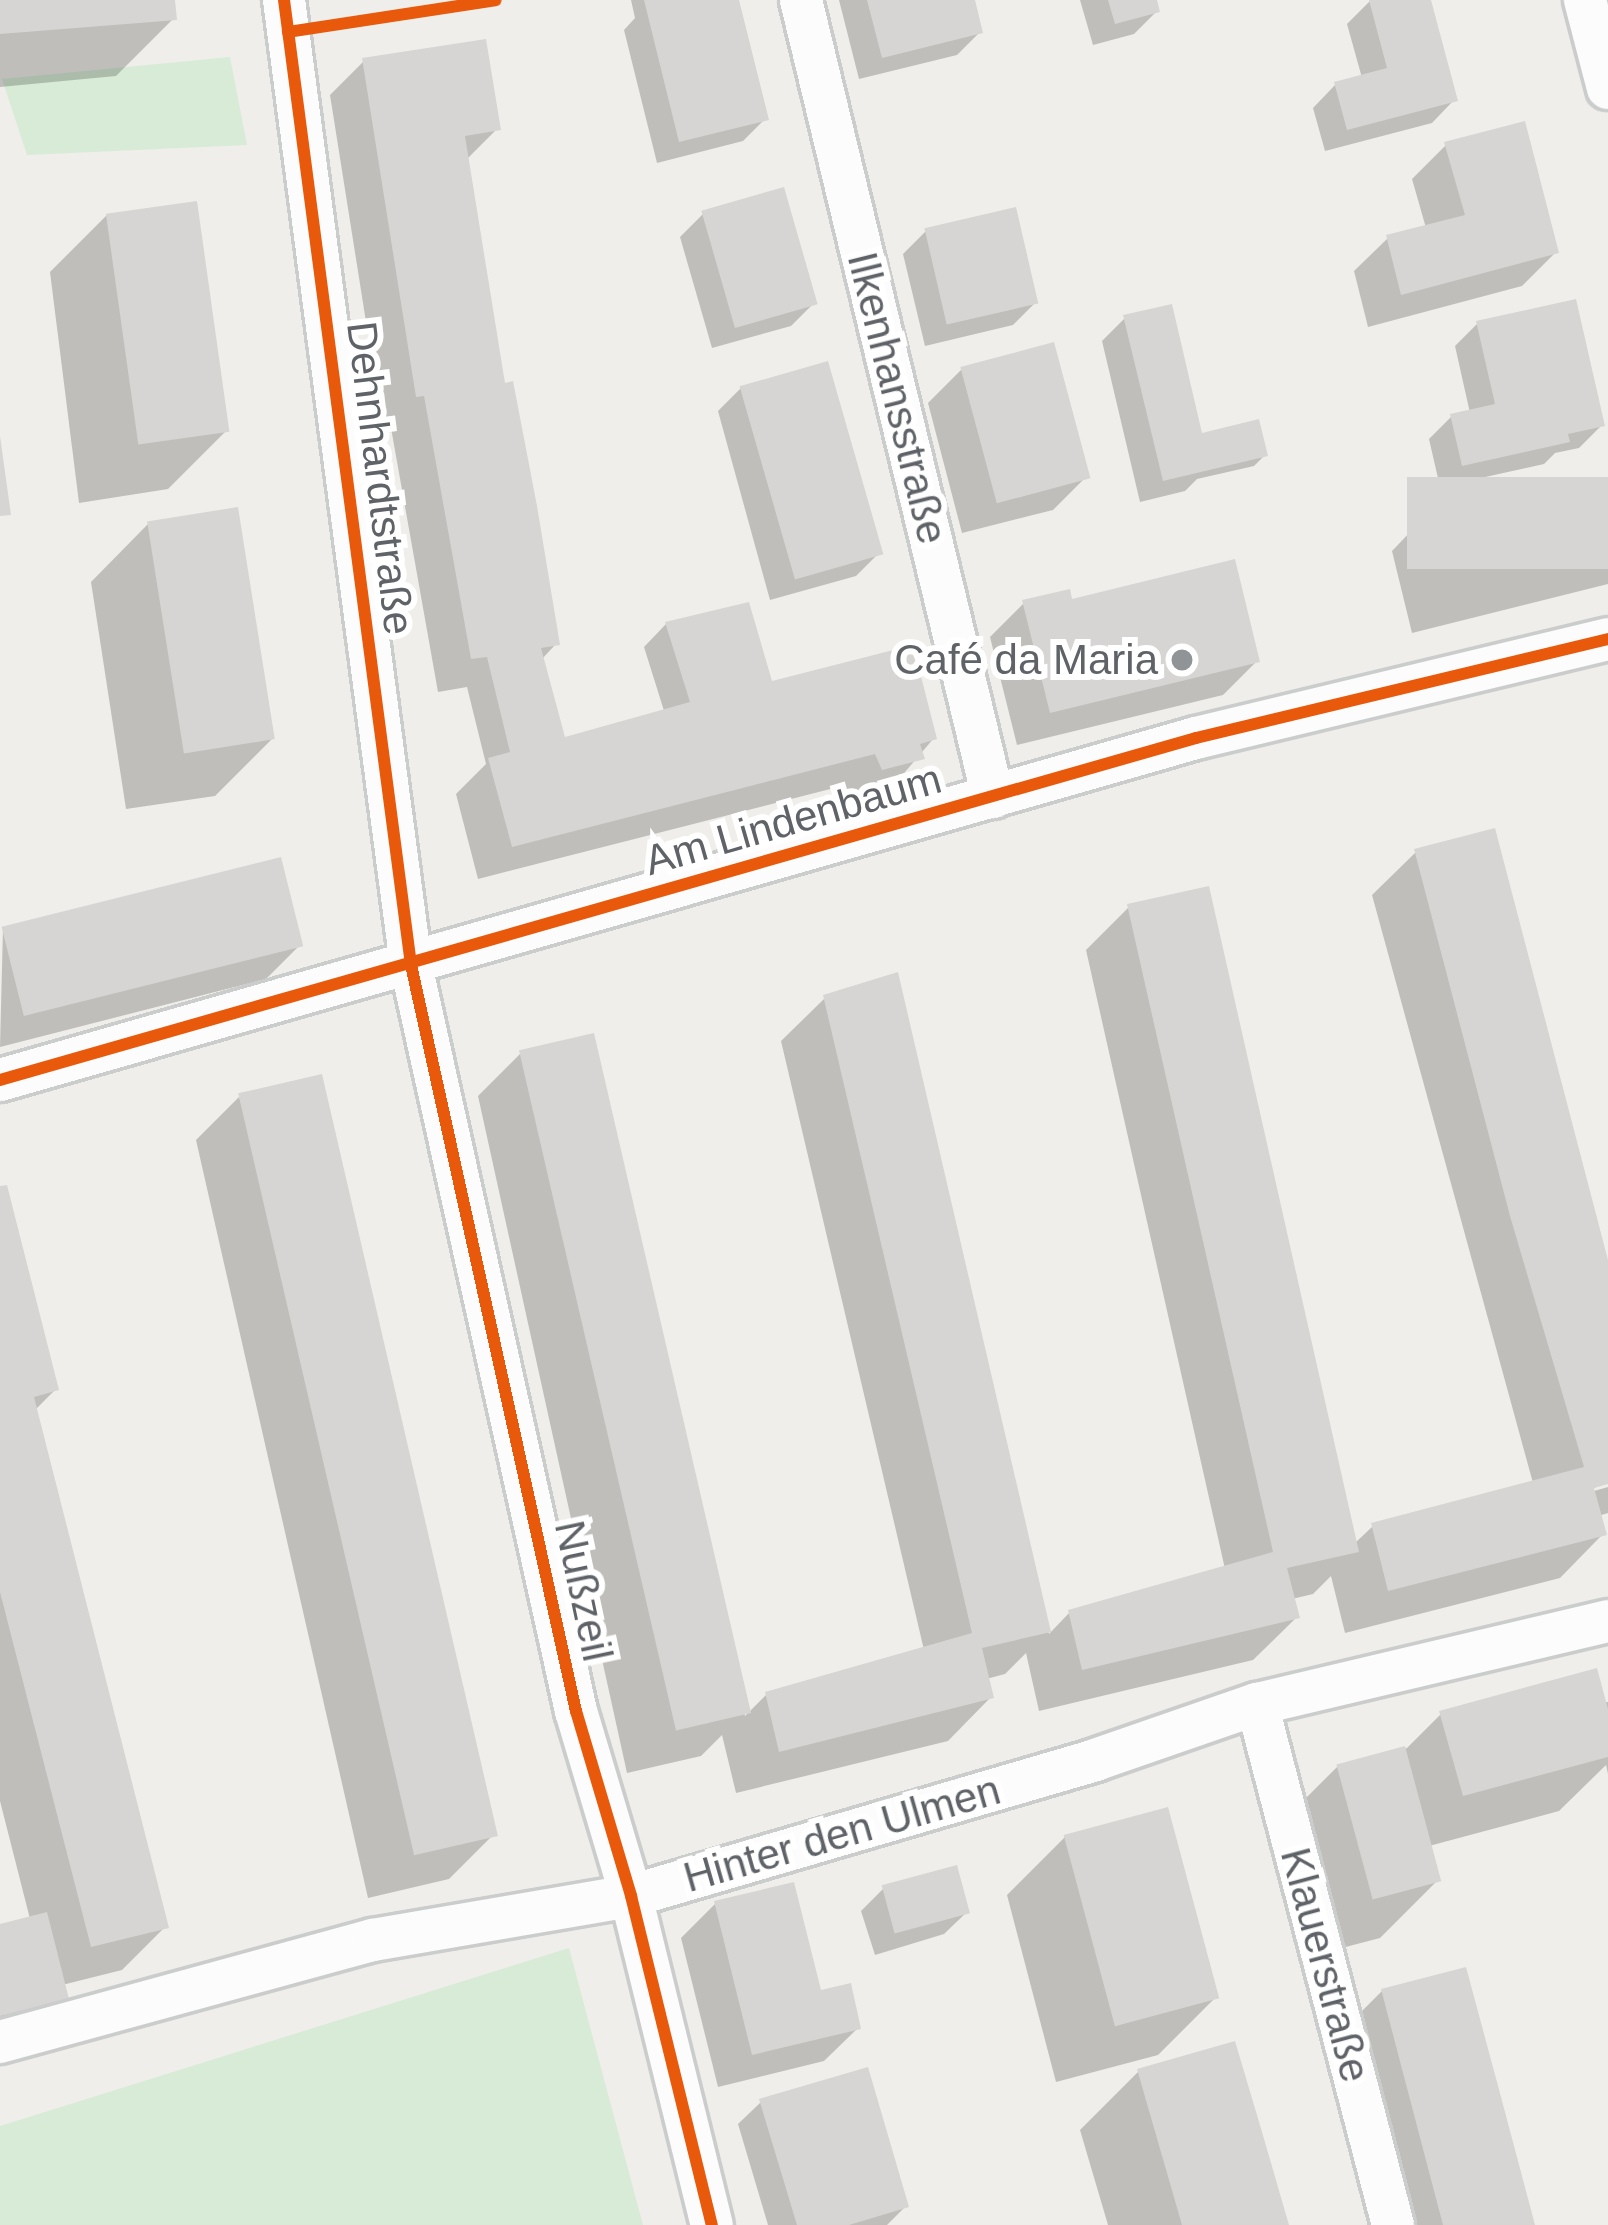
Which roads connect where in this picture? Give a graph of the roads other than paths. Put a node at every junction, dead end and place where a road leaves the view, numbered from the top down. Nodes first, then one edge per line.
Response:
1 (284, 0) edge
2 (801, 0) edge
3 (1585, 0) edge
4 (1608, 88) edge
5 (1608, 639) edge
6 (993, 797) junction
7 (411, 965) junction
8 (0, 1079) edge
9 (1608, 1622) edge
10 (1257, 1704) junction
11 (631, 1896) junction
12 (0, 2042) edge
13 (712, 2225) edge
14 (1393, 2225) edge

1 - 7 street, Dehnhardtstraße
2 - 6 street, Ilkenhansstraße
3 - 4 street
5 - 6 street, Am Lindenbaum
6 - 7 street, Am Lindenbaum
7 - 8 street, Am Lindenbaum
7 - 11 street, Nußzeil
9 - 10 street, Hinter den Ulmen
10 - 11 street, Hinter den Ulmen
10 - 14 street, Klauerstraße
11 - 12 street, Hinter den Ulmen
11 - 13 street, Nußzeil

